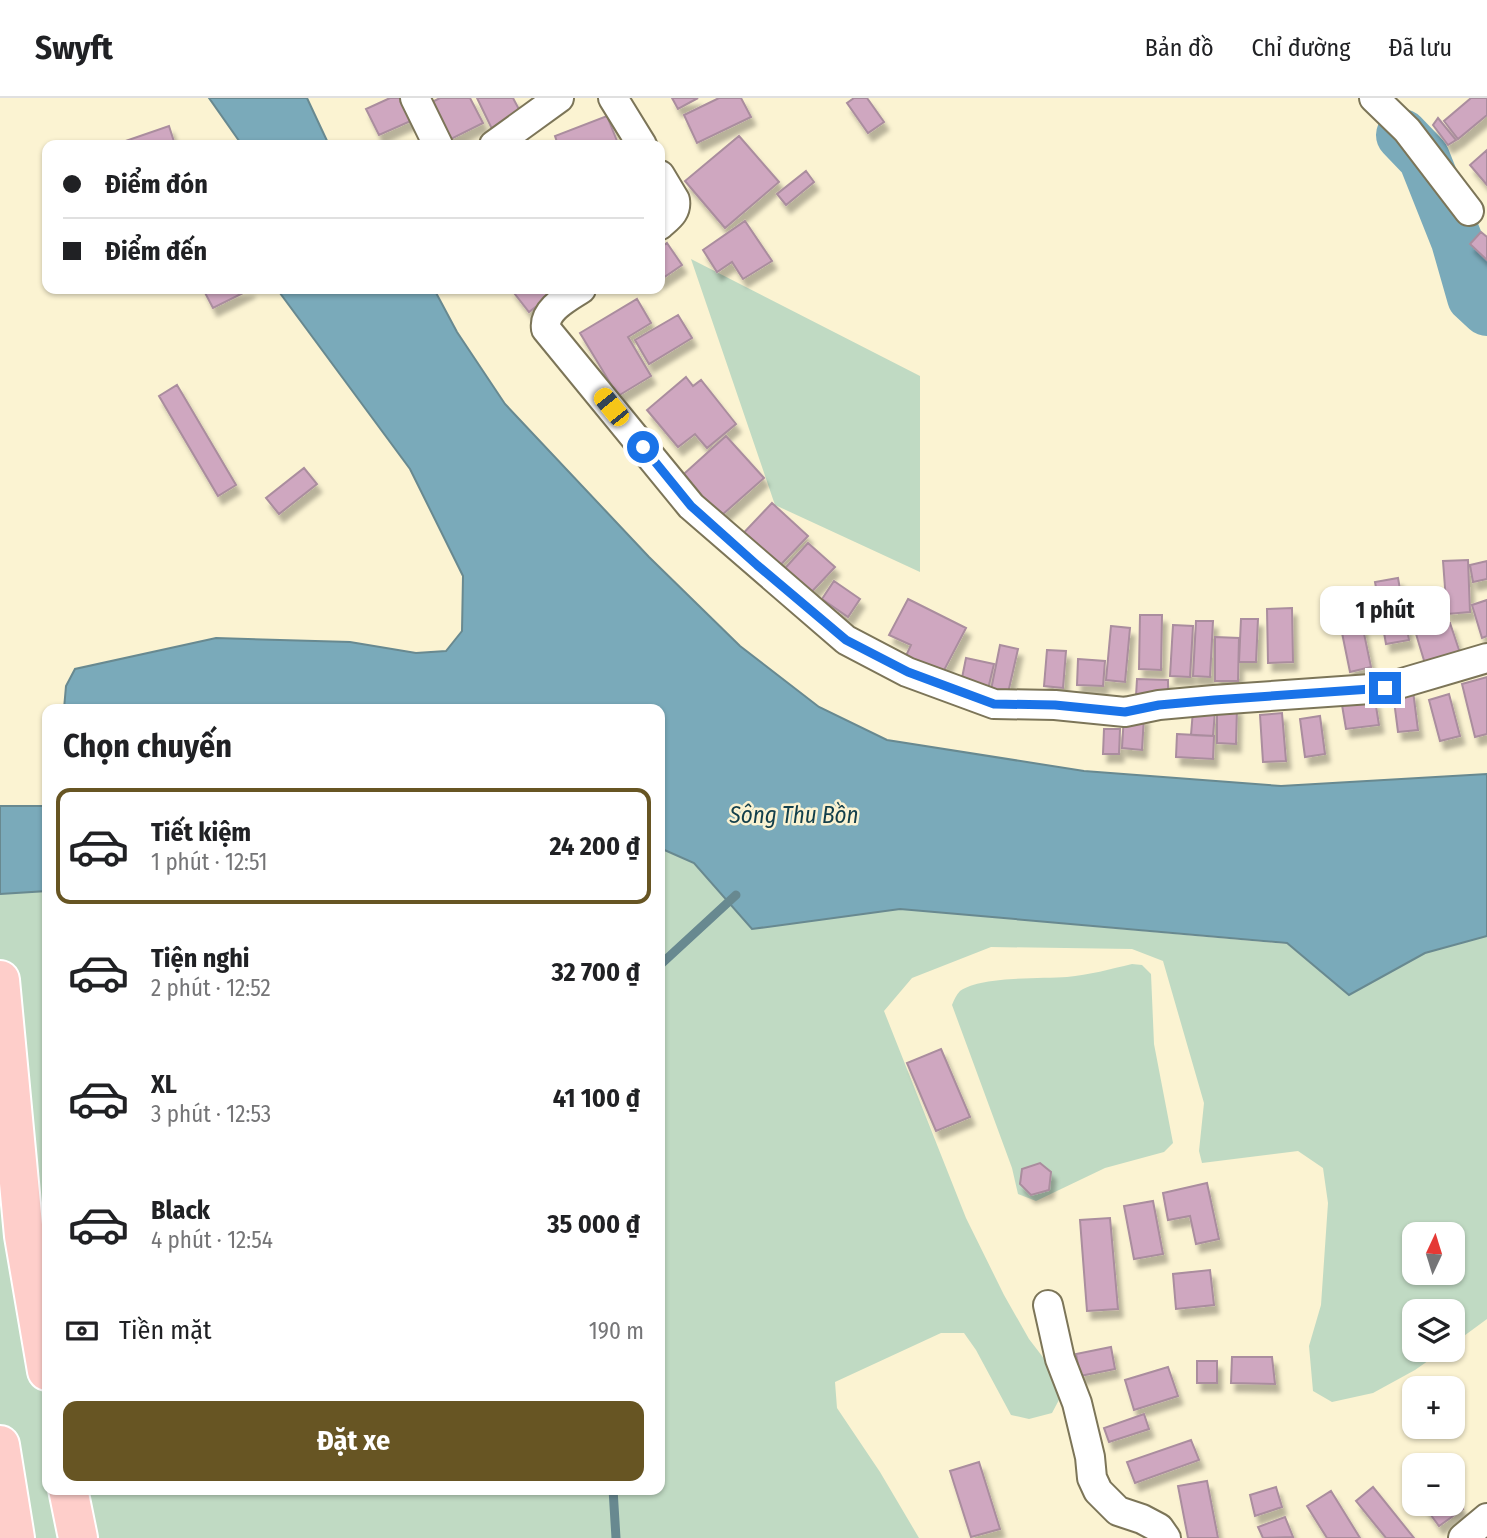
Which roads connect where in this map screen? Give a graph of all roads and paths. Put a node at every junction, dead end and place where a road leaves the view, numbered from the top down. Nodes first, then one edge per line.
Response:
1 (415, 98) edge
2 (559, 98) edge
3 (612, 98) edge
4 (1374, 98) edge
5 (436, 140) edge
6 (501, 140) edge
7 (639, 140) edge
8 (665, 183) edge
9 (1469, 211) dead end
10 (665, 220) edge
11 (565, 294) edge
12 (1487, 658) edge
13 (0, 980) edge
14 (1048, 1305) dead end
15 (42, 1343) edge
16 (0, 1445) edge
17 (69, 1495) edge
18 (1487, 1518) edge
19 (15, 1538) edge
20 (78, 1538) edge
21 (1166, 1538) edge
22 (1463, 1538) edge

1 - 5 street
2 - 6 street
3 - 7 street
4 - 9 street
8 - 10 street
11 - 12 street
13 - 15 main road
14 - 21 street
16 - 19 main road
17 - 20 main road
18 - 22 street

